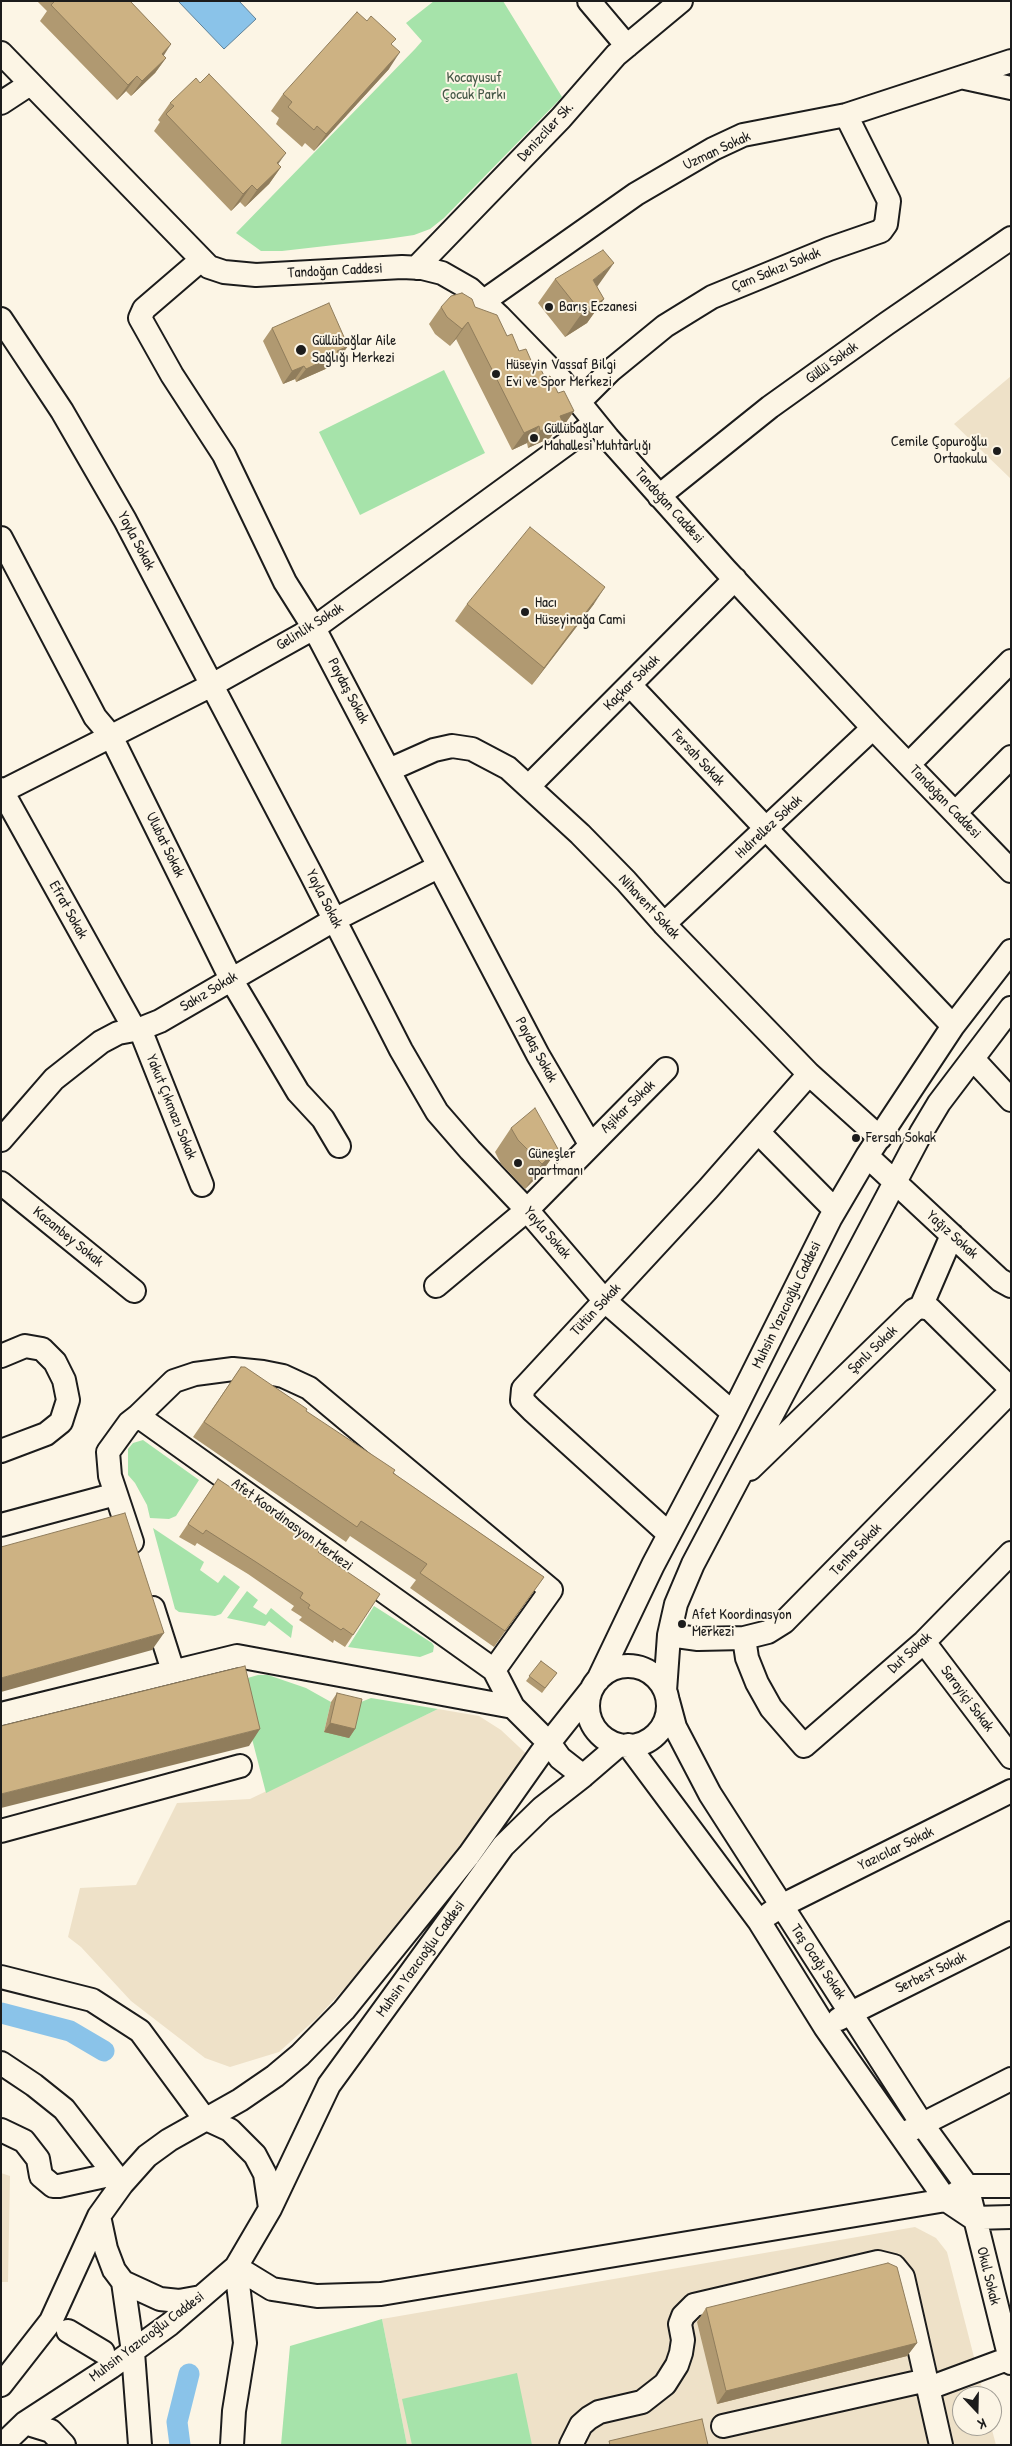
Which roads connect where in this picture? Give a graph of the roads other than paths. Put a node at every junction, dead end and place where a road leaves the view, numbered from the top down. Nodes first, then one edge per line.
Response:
1 (588, 1) edge
2 (680, 1) edge
3 (627, 46) junction
4 (1, 53) edge
5 (1011, 61) edge
6 (961, 78) junction
7 (30, 84) junction
8 (1011, 88) edge
9 (1, 103) edge
10 (846, 116) junction
11 (1011, 238) edge
12 (201, 260) junction
13 (416, 268) junction
14 (484, 301) junction
15 (1, 319) edge
16 (579, 402) junction
17 (595, 423) junction
18 (659, 496) junction
19 (1, 538) edge
20 (735, 579) junction
21 (314, 628) junction
22 (1011, 661) edge
23 (212, 685) junction
24 (630, 685) junction
25 (873, 728) junction
26 (110, 736) junction
27 (1011, 757) edge
28 (909, 764) junction
29 (389, 770) junction
30 (529, 786) junction
31 (2, 791) edge
32 (956, 812) junction
33 (766, 830) junction
34 (1009, 864) edge
35 (438, 867) junction
36 (334, 920) junction
37 (664, 924) junction
38 (1011, 951) edge
39 (231, 979) junction
40 (1011, 1008) edge
41 (953, 1026) junction
42 (137, 1030) junction
43 (973, 1059) junction
44 (666, 1070) dead end
45 (809, 1074) junction
46 (1011, 1100) edge
47 (758, 1132) junction
48 (880, 1138) junction
49 (1, 1140) edge
50 (590, 1144) junction
51 (339, 1146) dead end
52 (867, 1156) junction
53 (894, 1182) junction
54 (1, 1183) edge
55 (202, 1185) dead end
56 (527, 1210) junction
57 (835, 1210) junction
58 (952, 1235) junction
59 (436, 1286) dead end
60 (1011, 1286) edge
61 (134, 1291) dead end
62 (605, 1301) junction
63 (921, 1308) junction
64 (1, 1356) edge
65 (1011, 1390) edge
66 (733, 1413) junction
67 (138, 1416) junction
68 (1, 1451) edge
69 (738, 1481) junction
70 (116, 1494) junction
71 (1, 1525) edge
72 (669, 1534) junction
73 (137, 1559) edge
74 (1009, 1559) edge
75 (146, 1587) edge
76 (669, 1635) junction
77 (744, 1638) junction
78 (924, 1642) junction
79 (494, 1670) junction
80 (173, 1671) junction
81 (594, 1685) junction
82 (666, 1696) junction
83 (513, 1707) junction
84 (1, 1714) edge
85 (550, 1744) junction
86 (623, 1745) junction
87 (1011, 1757) edge
88 (240, 1766) dead end
89 (583, 1776) junction
90 (1011, 1791) edge
91 (1, 1830) edge
92 (781, 1906) junction
93 (759, 1921) junction
94 (1011, 1933) edge
95 (1, 1977) edge
96 (852, 2012) junction
97 (825, 2027) junction
98 (1, 2063) edge
99 (1011, 2079) edge
100 (204, 2118) junction
101 (922, 2124) junction
102 (1, 2130) edge
103 (899, 2136) junction
104 (118, 2179) junction
105 (967, 2186) junction
106 (1011, 2186) edge
107 (946, 2200) junction
108 (270, 2209) junction
109 (99, 2216) junction
110 (1011, 2217) edge
111 (973, 2218) junction
112 (236, 2267) junction
113 (123, 2282) junction
114 (201, 2298) junction
115 (68, 2331) dead end
116 (103, 2352) dead end
117 (133, 2352) junction
118 (1010, 2360) edge
119 (928, 2384) junction
120 (1, 2385) edge
121 (26, 2423) junction
122 (723, 2426) dead end
123 (2, 2445) edge
124 (64, 2445) edge
125 (140, 2445) edge
126 (232, 2445) edge
127 (571, 2445) edge
128 (941, 2445) edge

1 - 3 street
2 - 3 street, Denizciler Sk.
3 - 13 street, Denizciler Sk.
4 - 7 street, Tandoğan Caddesi
5 - 6 street, Uzman Sokak
6 - 8 street
6 - 10 street, Uzman Sokak
7 - 9 street
7 - 12 street, Tandoğan Caddesi
10 - 14 street, Uzman Sokak
10 - 16 street, Çam Sakızı Sokak
11 - 18 street, Güllü Sokak
12 - 13 street, Tandoğan Caddesi
12 - 21 street, Paydaş Sokak
13 - 14 street, Tandoğan Caddesi
14 - 16 street, Tandoğan Caddesi
15 - 23 street, Yayla Sokak
16 - 17 street, Tandoğan Caddesi
17 - 18 street, Tandoğan Caddesi
17 - 21 street, Gelinlik Sokak
18 - 20 street, Tandoğan Caddesi
19 - 26 street, Ulubat Sokak
20 - 24 street, Kaçkar Sokak
20 - 25 street, Tandoğan Caddesi
21 - 23 street, Gelinlik Sokak
21 - 29 street, Paydaş Sokak
22 - 28 street
23 - 26 street, Gelinlik Sokak
23 - 36 street, Yayla Sokak
24 - 30 street, Kaçkar Sokak
24 - 33 street, Fersah Sokak
25 - 28 street, Tandoğan Caddesi
25 - 33 street, Hıdırellez Sokak
26 - 31 street, Gelinlik Sokak
26 - 39 street, Ulubat Sokak
27 - 32 street
28 - 32 street, Tandoğan Caddesi
29 - 30 street, Nihavent Sokak
29 - 35 street, Paydaş Sokak
30 - 37 street, Nihavent Sokak
31 - 42 street, Efrat Sokak
32 - 34 street, Tandoğan Caddesi
33 - 37 street, Hıdırellez Sokak
33 - 41 street, Fersah Sokak
35 - 36 street, Sakız Sokak
35 - 50 street, Paydaş Sokak
36 - 39 street, Sakız Sokak
36 - 56 street, Yayla Sokak
37 - 45 street, Nihavent Sokak
38 - 41 street, Muhsin Yazıcıoğlu Caddesi
39 - 42 street, Sakız Sokak
39 - 51 street, Ulubat Sokak
40 - 43 street
41 - 48 street, Muhsin Yazıcıoğlu Caddesi
42 - 49 street, Sakız Sokak
42 - 55 street, Yakut Çıkmazı Sokak
43 - 46 street
43 - 53 street
44 - 50 street, Aşikar Sokak
45 - 47 street, Tütün Sokak
45 - 48 street, Nihavent Sokak
47 - 57 street
47 - 62 street, Tütün Sokak
48 - 52 street, Muhsin Yazıcıoğlu Caddesi
50 - 56 street, Aşikar Sokak
52 - 53 street, Yağız Sokak
52 - 57 street, Muhsin Yazıcıoğlu Caddesi
53 - 58 street, Yağız Sokak
53 - 69 street
54 - 61 street, Kazanbey Sokak
56 - 59 street, Aşikar Sokak
56 - 62 street, Yayla Sokak
57 - 66 street, Muhsin Yazıcıoğlu Caddesi
58 - 60 street, Yağız Sokak
58 - 63 street
62 - 66 street, Yayla Sokak
62 - 72 street, Tütün Sokak
63 - 65 street
63 - 69 street, Şanlı Sokak
64 - 68 street
65 - 77 street, Tenha Sokak
66 - 72 street, Muhsin Yazıcıoğlu Caddesi
67 - 70 street
67 - 79 street, Afet Koordinasyon Merkezi
67 - 79 street
69 - 76 street
70 - 71 street
70 - 73 street
72 - 81 street, Muhsin Yazıcıoğlu Caddesi
74 - 78 street, Dut Sokak
75 - 80 street
76 - 77 street, Tenha Sokak
76 - 82 street
77 - 78 street, Dut Sokak
78 - 87 street, Sarayiçi Sokak
79 - 83 street, Afet Koordinasyon Merkezi
80 - 83 street
80 - 84 street
81 - 82 street
81 - 85 street, Muhsin Yazıcıoğlu Caddesi
81 - 86 street
82 - 86 street
82 - 92 street, Taş Ocağı Sokak
83 - 85 street, Afet Koordinasyon Merkezi
85 - 89 street, Afet Koordinasyon Merkezi
85 - 100 street, Muhsin Yazıcıoğlu Caddesi
86 - 89 street, Muhsin Yazıcıoğlu Caddesi
86 - 93 street, Taş Ocağı Sokak
88 - 91 street
89 - 108 street, Muhsin Yazıcıoğlu Caddesi
90 - 92 street, Yazıcılar Sokak
92 - 93 street, Yazıcılar Sokak
92 - 96 street, Taş Ocağı Sokak
93 - 97 street, Taş Ocağı Sokak
94 - 96 street, Serbest Sokak
95 - 100 street
96 - 97 street, Serbest Sokak
96 - 101 street, Taş Ocağı Sokak
97 - 103 street, Taş Ocağı Sokak
98 - 104 street
99 - 101 street
100 - 104 street, Muhsin Yazıcıoğlu Caddesi
100 - 108 street
101 - 103 street
101 - 105 street, Taş Ocağı Sokak
102 - 104 street
103 - 107 street, Taş Ocağı Sokak
104 - 109 street, Muhsin Yazıcıoğlu Caddesi
105 - 106 street
105 - 107 street
105 - 111 street, Taş Ocağı Sokak
107 - 111 street, Taş Ocağı Sokak
107 - 112 street
108 - 112 street, Muhsin Yazıcıoğlu Caddesi
109 - 113 street
109 - 120 street, Muhsin Yazıcıoğlu Caddesi
110 - 111 street
111 - 118 street, Okul Sokak
112 - 114 street, Muhsin Yazıcıoğlu Caddesi
112 - 126 street
113 - 114 street
113 - 117 street
114 - 117 street, Muhsin Yazıcıoğlu Caddesi
115 - 116 street
117 - 121 street, Muhsin Yazıcıoğlu Caddesi
117 - 125 street
118 - 119 street
119 - 122 street
119 - 127 street
119 - 128 street
121 - 123 street, Muhsin Yazıcıoğlu Caddesi
121 - 124 street

